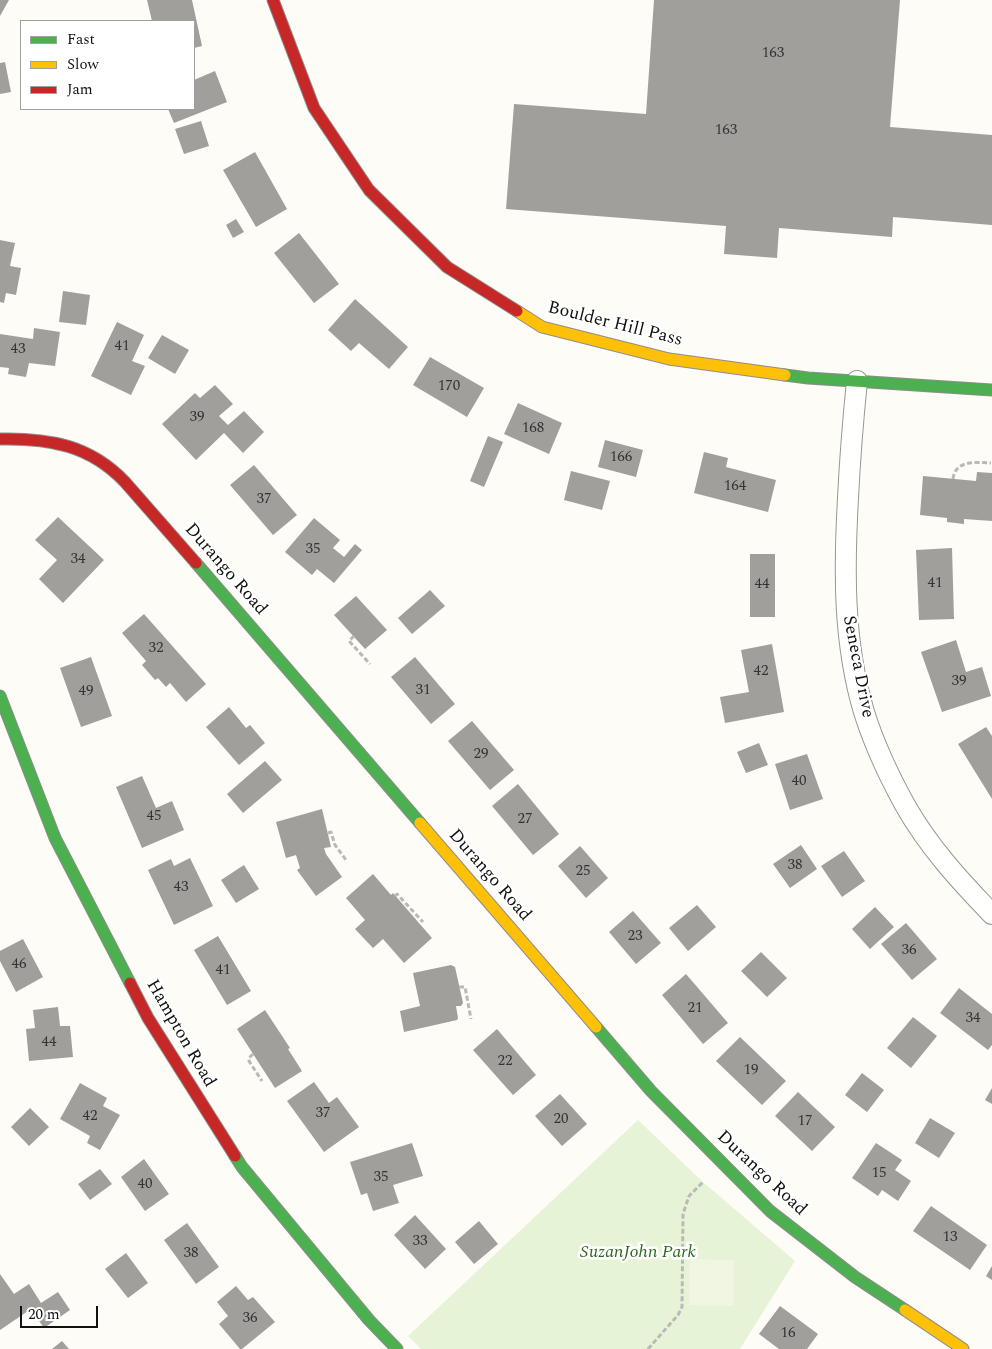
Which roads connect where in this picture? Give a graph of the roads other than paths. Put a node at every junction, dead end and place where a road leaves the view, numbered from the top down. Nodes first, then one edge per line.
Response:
1 (273, 0) edge
2 (857, 381) junction
3 (992, 390) edge
4 (0, 439) edge
5 (0, 696) edge
6 (992, 914) edge
7 (397, 1349) edge
8 (963, 1349) edge

1 - 2 street, Boulder Hill Pass
2 - 3 street, Boulder Hill Pass
2 - 6 street, Seneca Drive
4 - 8 street, Durango Road
5 - 7 street, Hampton Road

